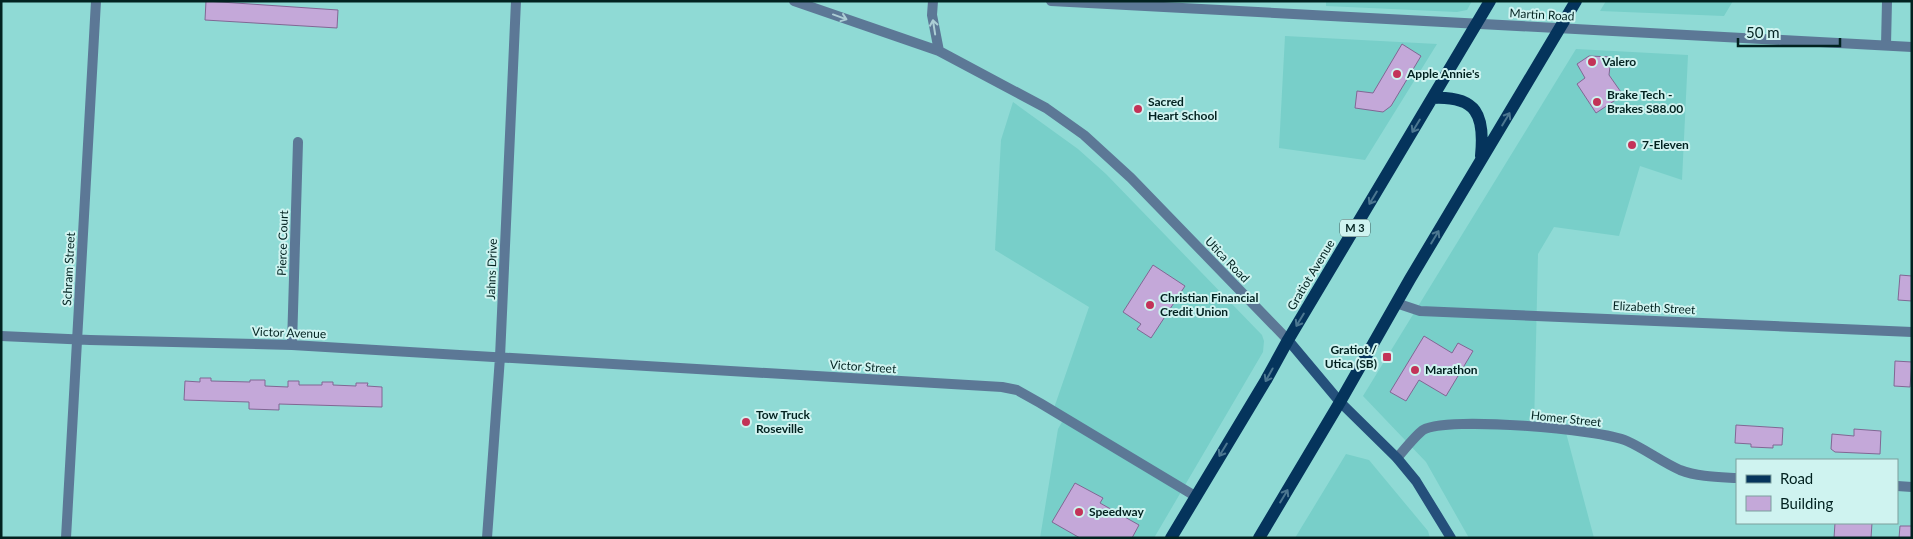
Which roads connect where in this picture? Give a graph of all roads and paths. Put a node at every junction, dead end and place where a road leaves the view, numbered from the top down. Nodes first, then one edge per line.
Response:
1 (96, 1) edge
2 (516, 1) edge
3 (794, 1) edge
4 (933, 1) edge
5 (1051, 1) edge
6 (1490, 1) edge
7 (1576, 1) edge
8 (1887, 1) edge
9 (1476, 24) junction
10 (1560, 29) junction
11 (1886, 45) junction
12 (1912, 46) edge
13 (939, 51) junction
14 (1433, 98) junction
15 (298, 142) dead end
16 (1481, 161) junction
17 (1396, 303) junction
18 (1912, 332) edge
19 (1, 336) edge
20 (77, 340) junction
21 (1288, 340) junction
22 (292, 345) junction
23 (500, 357) junction
24 (1340, 402) junction
25 (1397, 458) junction
26 (1736, 478) edge
27 (1898, 486) edge
28 (1912, 487) edge
29 (1196, 496) junction
30 (66, 538) edge
31 (487, 538) edge
32 (1171, 538) edge
33 (1259, 538) edge
34 (1451, 538) edge

1 - 20 street, Schram Street
2 - 23 street, Jahns Drive
3 -> 13 street, Utica Road
13 -> 4 street
5 - 9 street, Martin Road
6 - 9 main road, Gratiot Avenue / M 3
7 - 10 main road
8 - 11 street
9 - 10 street, Martin Road
9 - 14 main road, Gratiot Avenue / M 3
10 - 11 street, Martin Road
16 -> 10 main road
11 - 12 street, Martin Road
13 - 21 street, Utica Road
14 - 16 main road
14 -> 21 main road, Gratiot Avenue / M 3
15 - 22 street, Pierce Court
17 -> 16 main road
17 - 18 street, Elizabeth Street
17 - 24 main road
19 - 20 street
20 - 22 street, Victor Avenue
20 - 30 street, Schram Street
21 - 24 main road, Utica Road
21 -> 29 main road, Gratiot Avenue / M 3
22 - 23 street, Victor Avenue
23 - 29 street, Victor Street
23 - 31 street, Jahns Drive
24 - 25 main road, Utica Road
33 -> 24 main road
25 - 26 street, Homer Street
25 - 34 main road, Utica Road
27 - 28 street
29 - 32 main road, Gratiot Avenue / M 3

